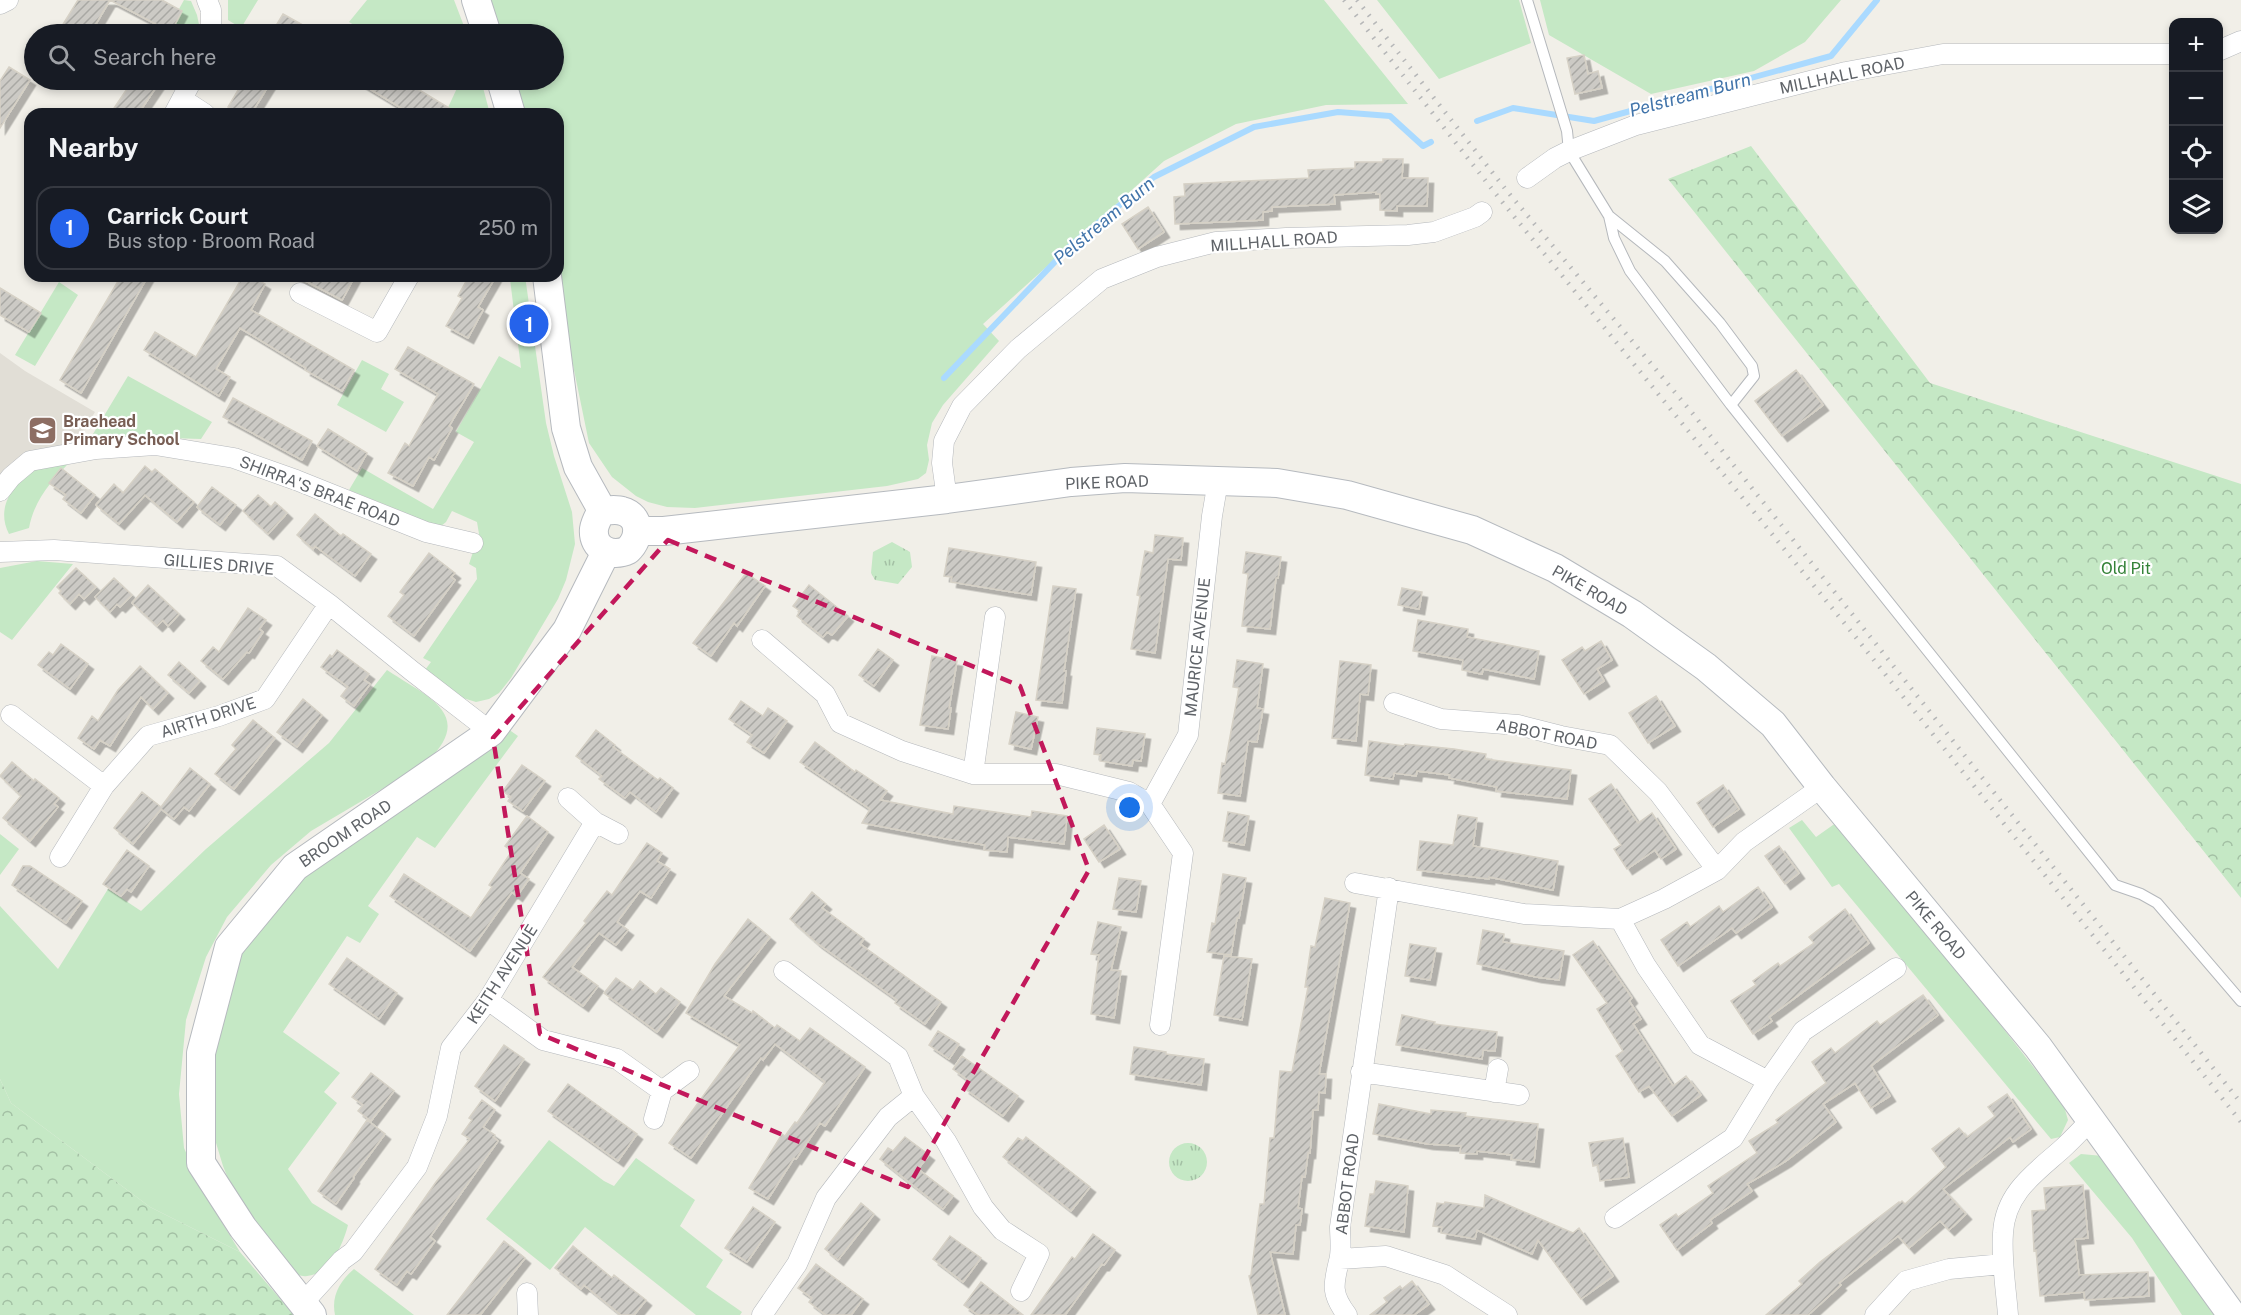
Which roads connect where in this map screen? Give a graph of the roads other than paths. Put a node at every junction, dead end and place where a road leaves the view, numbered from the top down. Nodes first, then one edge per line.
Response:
1 (8, 0) edge
2 (207, 0) edge
3 (476, 0) edge
4 (1527, 0) edge
5 (0, 4) edge
6 (212, 24) edge
7 (484, 24) edge
8 (2241, 41) edge
9 (2223, 49) edge
10 (2169, 54) edge
11 (187, 90) edge
12 (504, 90) edge
13 (178, 107) edge
14 (509, 108) edge
15 (1569, 151) junction
16 (1527, 178) dead end
17 (1482, 212) dead end
18 (1609, 216) junction
19 (405, 282) edge
20 (548, 282) edge
21 (300, 293) dead end
22 (1731, 405) junction
23 (1218, 481) junction
24 (0, 491) edge
25 (947, 499) junction
26 (602, 510) junction
27 (638, 531) junction
28 (473, 543) dead end
29 (0, 552) edge
30 (606, 552) junction
31 (329, 604) junction
32 (995, 617) dead end
33 (762, 640) dead end
34 (1394, 703) dead end
35 (11, 715) dead end
36 (491, 732) junction
37 (974, 774) junction
38 (104, 786) junction
39 (1822, 787) junction
40 (568, 798) dead end
41 (1150, 804) junction
42 (595, 822) junction
43 (618, 834) dead end
44 (60, 857) dead end
45 (1717, 870) junction
46 (1355, 883) dead end
47 (1389, 888) junction
48 (1620, 919) junction
49 (1896, 968) dead end
50 (784, 971) dead end
51 (488, 1000) junction
52 (2241, 1001) edge
53 (1160, 1025) dead end
54 (1498, 1069) dead end
55 (689, 1071) dead end
56 (1361, 1072) junction
57 (1768, 1081) junction
58 (662, 1092) junction
59 (1494, 1092) junction
60 (1519, 1095) dead end
61 (914, 1096) junction
62 (654, 1119) dead end
63 (2091, 1120) junction
64 (1615, 1218) dead end
65 (1340, 1259) junction
66 (2003, 1264) junction
67 (1021, 1291) dead end
68 (527, 1293) dead end
69 (307, 1310) edge
70 (764, 1314) edge
71 (529, 1315) edge
72 (1347, 1315) edge
73 (1507, 1315) edge
74 (1875, 1315) edge
75 (2008, 1315) edge
76 (2232, 1315) edge

1 - 5 street
2 - 6 street
3 - 7 street
4 - 15 lane
8 - 9 street
10 - 15 street, MILLHALL ROAD
11 - 13 street
12 - 14 street
15 - 16 street, MILLHALL ROAD
15 - 18 lane
17 - 25 street, MILLHALL ROAD
18 - 22 lane
18 - 22 lane
19 - 21 street
20 - 26 street
22 - 52 lane
23 - 25 street, PIKE ROAD
23 - 39 street, PIKE ROAD
23 - 41 street, MAURICE AVENUE
24 - 28 street, SHIRRA'S BRAE ROAD
25 - 27 street, PIKE ROAD
26 - 27 street
26 - 30 street
27 - 30 street
29 - 31 street, GILLIES DRIVE
30 - 36 street, BROOM ROAD
31 - 36 street, GILLIES DRIVE
31 - 38 street, AIRTH DRIVE
32 - 37 street
33 - 37 street
34 - 45 street, ABBOT ROAD
35 - 38 street
36 - 69 street, BROOM ROAD
37 - 41 street
38 - 44 street, AIRTH DRIVE
39 - 45 street
39 - 63 street, PIKE ROAD
40 - 42 street
41 - 53 street
42 - 43 street
42 - 51 street, KEITH AVENUE
45 - 48 street
46 - 47 street
47 - 48 street
47 - 56 street, ABBOT ROAD
48 - 57 street
49 - 57 street
50 - 61 street
51 - 58 street
51 - 69 street, KEITH AVENUE
54 - 59 street
55 - 58 street
56 - 59 street
56 - 65 street, ABBOT ROAD
57 - 64 street
58 - 62 street
59 - 60 street
61 - 67 street
61 - 70 street
63 - 66 street
63 - 76 street, PIKE ROAD
65 - 72 street, ABBOT ROAD
65 - 73 street, ABBOT ROAD
66 - 74 street
66 - 75 street
68 - 71 street

